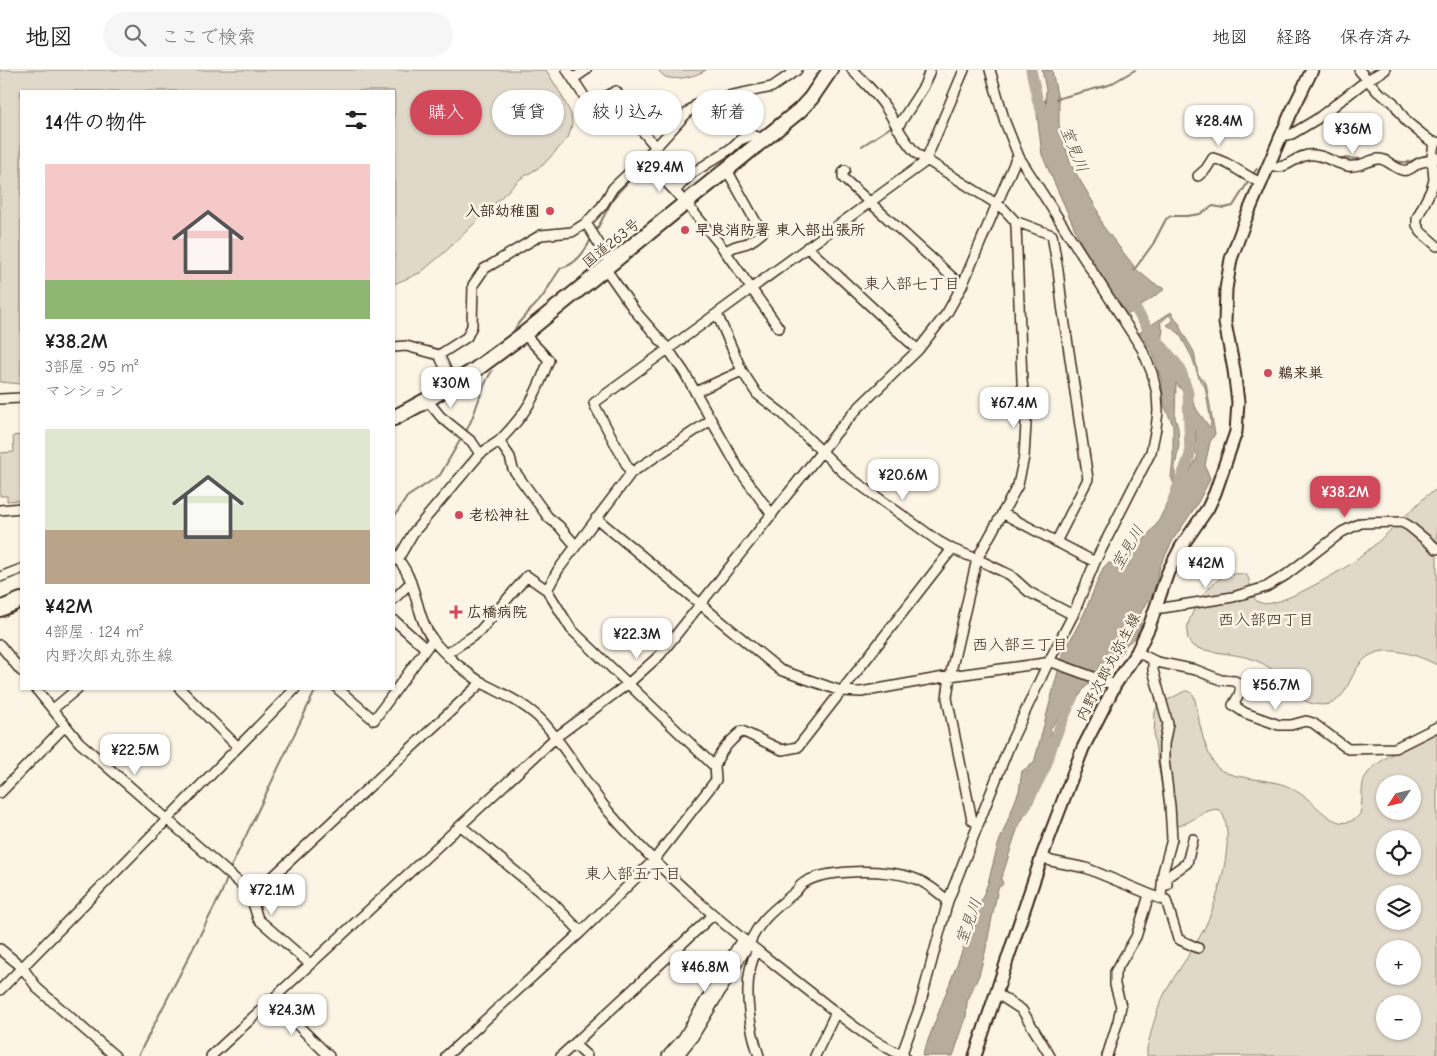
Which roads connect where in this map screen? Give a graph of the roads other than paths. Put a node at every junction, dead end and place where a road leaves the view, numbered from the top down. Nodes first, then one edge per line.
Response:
1 (567, 70) edge
2 (586, 70) edge
3 (797, 70) edge
4 (830, 70) edge
5 (852, 70) edge
6 (930, 70) edge
7 (964, 70) edge
8 (990, 70) edge
9 (1312, 70) edge
10 (1359, 70) edge
11 (1385, 70) edge
12 (573, 79) junction
13 (1367, 80) junction
14 (896, 128) junction
15 (1283, 133) junction
16 (761, 142) junction
17 (1435, 142) edge
18 (656, 147) junction
19 (1019, 157) junction
20 (643, 158) junction
21 (926, 159) junction
22 (1435, 160) edge
23 (1269, 166) junction
24 (727, 170) junction
25 (845, 170) dead end
26 (1198, 176) dead end
27 (1254, 179) junction
28 (675, 191) junction
29 (870, 202) junction
30 (686, 203) junction
31 (997, 204) junction
32 (1015, 221) junction
33 (586, 223) junction
34 (1437, 246) edge
35 (807, 247) junction
36 (725, 252) junction
37 (608, 266) junction
38 (962, 286) junction
39 (751, 288) junction
40 (717, 314) junction
41 (779, 328) dead end
42 (524, 334) junction
43 (395, 346) edge
44 (668, 349) junction
45 (918, 350) junction
46 (439, 355) junction
47 (742, 371) junction
48 (453, 384) junction
49 (695, 392) junction
50 (20, 398) edge
51 (0, 399) edge
52 (427, 400) junction
53 (395, 417) edge
54 (711, 420) junction
55 (499, 441) junction
56 (822, 452) junction
57 (480, 454) junction
58 (631, 473) junction
59 (20, 508) edge
60 (0, 510) edge
61 (1002, 513) junction
62 (772, 515) junction
63 (596, 518) junction
64 (1056, 542) junction
65 (576, 546) junction
66 (952, 549) junction
67 (1437, 549) edge
68 (396, 557) edge
69 (977, 559) junction
70 (1095, 562) junction
71 (20, 569) edge
72 (0, 577) edge
73 (411, 582) junction
74 (546, 590) junction
75 (395, 598) edge
76 (20, 600) edge
77 (701, 606) junction
78 (1157, 607) junction
79 (0, 609) edge
80 (1073, 615) junction
81 (395, 621) edge
82 (432, 639) junction
83 (0, 645) edge
84 (425, 648) junction
85 (1137, 652) junction
86 (446, 654) junction
87 (1153, 660) junction
88 (1050, 662) junction
89 (20, 670) edge
90 (950, 676) junction
91 (482, 682) junction
92 (629, 683) junction
93 (1113, 684) junction
94 (37, 690) edge
95 (76, 690) edge
96 (181, 690) edge
97 (294, 690) edge
98 (339, 690) edge
99 (841, 691) junction
100 (52, 709) junction
101 (65, 726) junction
102 (1437, 726) edge
103 (556, 738) junction
104 (238, 747) junction
105 (716, 767) junction
106 (0, 793) edge
107 (167, 820) junction
108 (978, 824) junction
109 (461, 826) junction
110 (1193, 839) dead end
111 (1042, 856) junction
112 (654, 860) junction
113 (1149, 895) junction
114 (251, 897) junction
115 (1164, 900) junction
116 (948, 901) junction
117 (712, 915) junction
118 (581, 932) junction
119 (749, 945) junction
120 (1198, 948) dead end
121 (0, 949) edge
122 (310, 964) junction
123 (22, 967) junction
124 (0, 990) edge
125 (996, 993) junction
126 (271, 999) junction
127 (836, 1012) junction
128 (574, 1044) junction
129 (115, 1056) edge
130 (211, 1056) edge
131 (328, 1056) edge
132 (446, 1056) edge
133 (561, 1056) edge
134 (587, 1056) edge
135 (667, 1056) edge
136 (678, 1056) edge
137 (759, 1056) edge
138 (815, 1056) edge
139 (902, 1056) edge
140 (975, 1056) edge
141 (1050, 1056) edge
142 (1106, 1056) edge

1 - 12 street
2 - 12 street
3 - 18 street
4 - 16 highway, 国道263号
5 - 14 street
6 - 14 street
7 - 21 street
8 - 19 street
9 - 15 main road, 内野次郎丸弥生線
10 - 13 street
11 - 13 street
12 - 18 street
13 - 15 street
13 - 17 street
14 - 21 street
15 - 23 main road, 内野次郎丸弥生線
16 - 24 highway, 国道263号
16 - 28 street
17 - 22 street
18 - 20 street
19 - 31 street
19 - 70 street
20 - 28 street
20 - 33 street
21 - 29 street
21 - 31 street
22 - 23 street
22 - 34 street
23 - 27 main road, 内野次郎丸弥生線
24 - 30 highway, 国道263号
24 - 36 street
25 - 29 street
26 - 27 street
27 - 78 main road, 内野次郎丸弥生線
28 - 30 street
29 - 35 street
29 - 38 street
30 - 36 street
30 - 37 highway, 国道263号
31 - 32 street
31 - 38 street
32 - 61 street
32 - 64 street
33 - 37 street
33 - 46 street
35 - 39 street
35 - 45 street
36 - 39 street
37 - 42 highway, 国道263号
37 - 44 street
38 - 45 street
39 - 40 street
39 - 41 street
40 - 44 street
40 - 47 street
42 - 48 highway, 国道263号
42 - 55 street
43 - 46 street
44 - 49 street
44 - 58 street
45 - 56 street
46 - 48 street
47 - 49 street
47 - 56 street
48 - 52 highway, 国道263号
49 - 54 street
50 - 51 street
52 - 53 highway, 国道263号
52 - 57 street
54 - 58 street
54 - 62 street
55 - 57 street
55 - 65 street
56 - 62 street
56 - 66 street
57 - 68 street
58 - 63 street
59 - 60 street
61 - 64 street
61 - 69 street
62 - 77 street
63 - 65 street
63 - 77 street
64 - 70 street
65 - 74 street
66 - 69 street
66 - 99 street
67 - 78 street
68 - 73 street
69 - 80 street
69 - 90 street
70 - 80 street
71 - 72 street
73 - 75 street
73 - 82 street
74 - 86 street
74 - 92 street
76 - 79 highway
77 - 92 street
77 - 99 street
78 - 85 main road, 内野次郎丸弥生線
80 - 88 street
81 - 84 street
82 - 84 street
82 - 86 street
83 - 89 street
84 - 98 street
85 - 87 street
85 - 93 main road, 内野次郎丸弥生線
86 - 91 street
87 - 102 street
87 - 115 street
88 - 90 street
88 - 93 street
88 - 108 street
90 - 99 street
90 - 108 street
91 - 103 street
91 - 114 street
92 - 103 street
92 - 105 street
93 - 111 main road, 内野次郎丸弥生線
94 - 100 street
95 - 100 street
96 - 104 street
97 - 104 street
99 - 105 street
100 - 101 street
101 - 106 street
101 - 107 street
103 - 109 street
103 - 112 street
104 - 107 street
105 - 112 street
107 - 114 street
107 - 123 street
108 - 116 street
109 - 118 street
109 - 122 street
110 - 115 street
111 - 113 street
111 - 125 main road, 内野次郎丸弥生線
112 - 117 street
112 - 118 street
113 - 115 street
113 - 142 street
114 - 122 street
115 - 120 street
116 - 119 street
116 - 139 street
117 - 119 street
117 - 128 street
118 - 132 street
119 - 127 street
119 - 135 street
119 - 136 street
119 - 137 street
121 - 123 street
122 - 126 street
123 - 124 street
123 - 129 street
125 - 140 main road, 内野次郎丸弥生線
125 - 141 street
126 - 130 street
126 - 131 street
127 - 138 street
127 - 139 street
128 - 133 street
128 - 134 street

